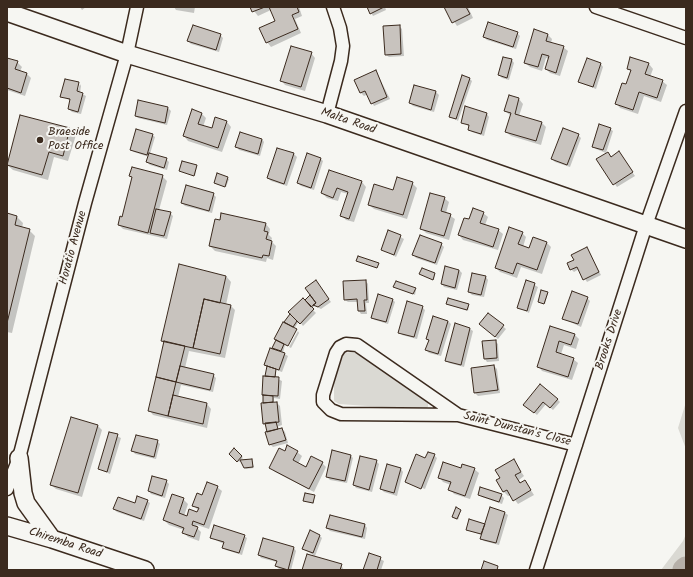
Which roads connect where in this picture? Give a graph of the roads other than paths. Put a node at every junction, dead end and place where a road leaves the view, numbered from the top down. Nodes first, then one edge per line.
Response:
1 (137, 7) edge
2 (333, 7) edge
3 (596, 7) edge
4 (7, 12) edge
5 (686, 38) edge
6 (127, 54) junction
7 (686, 112) edge
8 (327, 114) junction
9 (646, 225) junction
10 (686, 239) edge
11 (458, 415) junction
12 (576, 445) junction
13 (19, 458) junction
14 (7, 489) edge
15 (7, 526) edge
16 (52, 539) junction
17 (145, 570) edge
18 (536, 570) edge

1 - 6 street, Horatio Avenue
2 - 8 street
3 - 5 street
4 - 6 street, Malta Road
6 - 8 street, Malta Road
6 - 13 street, Horatio Avenue
7 - 9 street, Brooks Drive
8 - 9 street, Malta Road
9 - 10 street, Malta Road
9 - 12 street, Brooks Drive
11 - 11 street, Saint Dunstan's Close
11 - 12 street, Saint Dunstan's Close
12 - 18 street, Brooks Drive
13 - 14 street, Horatio Avenue
13 - 16 street
15 - 16 street, Chiremba Road
16 - 17 street, Chiremba Road

